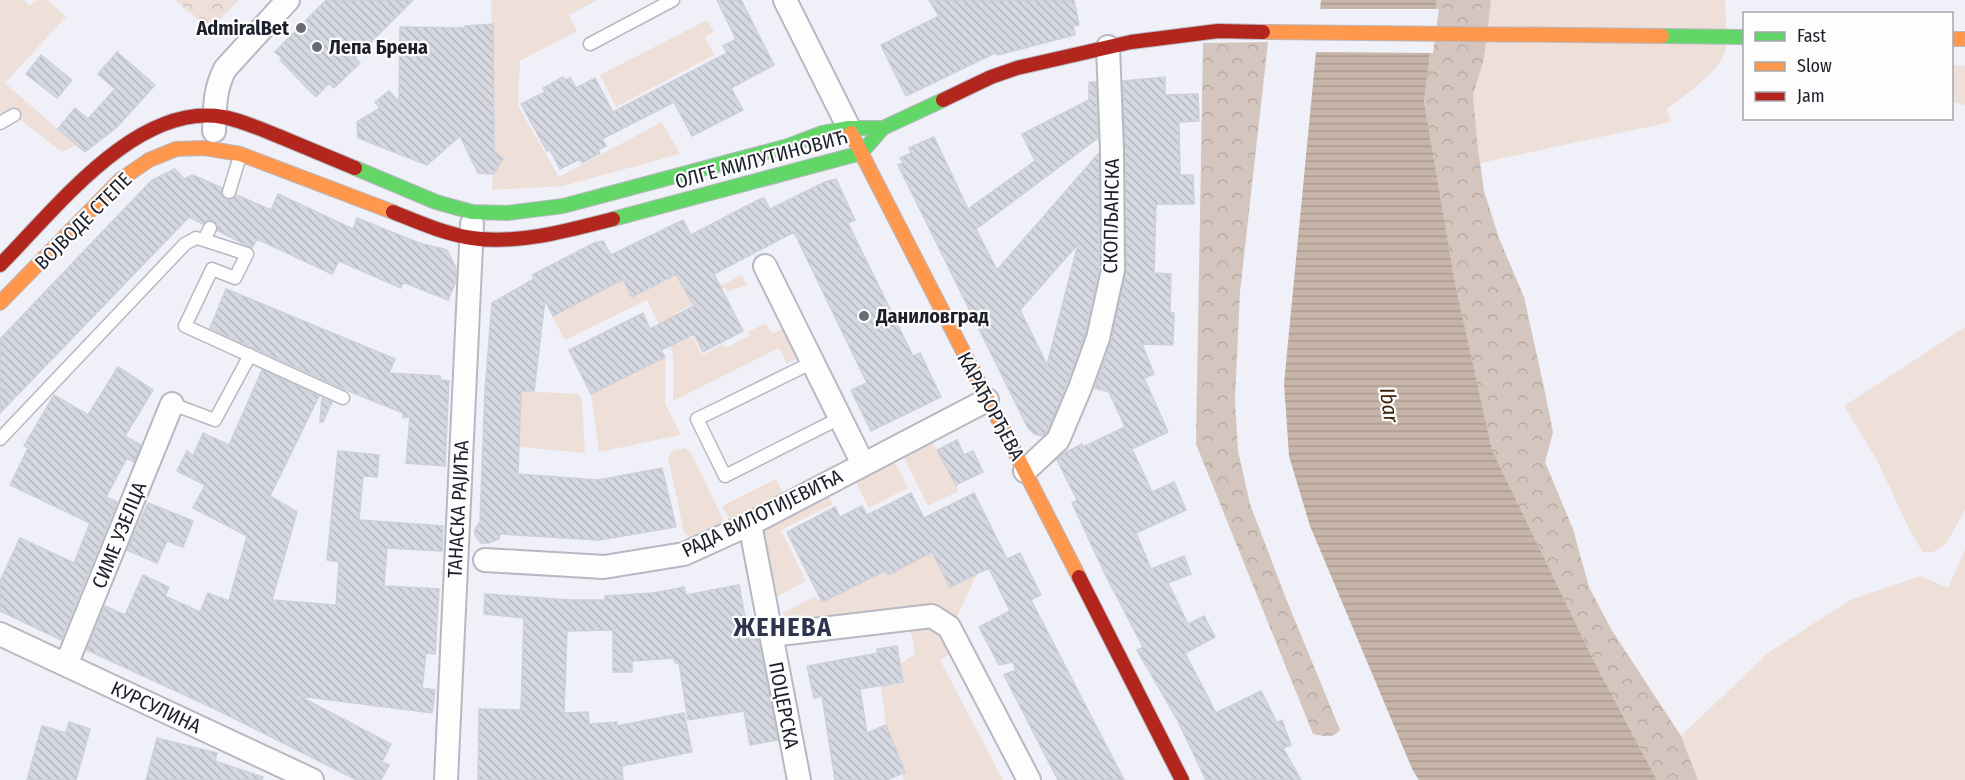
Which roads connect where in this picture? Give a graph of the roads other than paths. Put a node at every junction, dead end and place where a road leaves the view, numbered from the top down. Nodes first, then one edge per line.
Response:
1 (288, 0) edge
2 (673, 0) edge
3 (785, 0) edge
4 (1743, 37) edge
5 (590, 44) dead end
6 (1108, 47) junction
7 (14, 115) dead end
8 (215, 116) junction
9 (0, 123) edge
10 (849, 128) junction
11 (883, 128) junction
12 (213, 147) junction
13 (861, 153) junction
14 (240, 154) junction
15 (230, 192) dead end
16 (472, 212) junction
17 (210, 228) dead end
18 (472, 238) junction
19 (204, 240) junction
20 (0, 265) edge
21 (765, 266) dead end
22 (0, 303) edge
23 (249, 356) junction
24 (813, 362) junction
25 (343, 398) dead end
26 (987, 400) junction
27 (172, 404) joint
28 (840, 418) junction
29 (0, 440) edge
30 (863, 465) junction
31 (1025, 471) junction
32 (750, 524) junction
33 (485, 560) dead end
34 (0, 634) edge
35 (771, 635) junction
36 (66, 665) junction
37 (312, 780) edge
38 (446, 780) edge
39 (799, 780) edge
40 (1029, 780) edge
41 (1182, 780) edge

1 - 8 street
2 - 5 lane
3 - 10 street, КАРАЂОРЂЕВА
4 - 6 street
6 - 11 street
6 - 31 street, СКОПЉАНСКА
7 - 9 lane
8 - 12 street
8 - 16 street, ОЛГЕ МИЛУТИНОВИЋ
8 - 20 street, ВОЈВОДЕ СТЕПЕ
10 - 11 street, ОЛГЕ МИЛУТИНОВИЋ
10 - 13 street, КАРАЂОРЂЕВА
10 - 16 street, ОЛГЕ МИЛУТИНОВИЋ
11 - 13 street, ОЛГЕ МИЛУТИНОВИЋ
12 - 14 street, ОЛГЕ МИЛУТИНОВИЋ
12 - 22 street, ВОЈВОДЕ СТЕПЕ
13 - 18 street, ОЛГЕ МИЛУТИНОВИЋ
13 - 26 street, КАРАЂОРЂЕВА
14 - 15 lane
14 - 18 street, ОЛГЕ МИЛУТИНОВИЋ
16 - 18 street, ТАНАСКА РАЈИЋА
17 - 19 lane
18 - 38 street, ТАНАСКА РАЈИЋА
19 - 23 lane
19 - 29 lane
21 - 24 street
23 - 25 lane
23 - 27 lane
24 - 28 street
24 - 28 lane
26 - 30 street, РАДА ВИЛОТИЈЕВИЋА
26 - 31 street, КАРАЂОРЂЕВА
27 - 36 street, СИМЕ УЗЕЛЦА
28 - 30 street
30 - 32 street, РАДА ВИЛОТИЈЕВИЋА
31 - 41 street, КАРАЂОРЂЕВА
32 - 33 street, РАДА ВИЛОТИЈЕВИЋА
32 - 35 street, ПОЦЕРСКА
34 - 36 street, КУРСУЛИНА
35 - 39 street, ПОЦЕРСКА
35 - 40 street
36 - 37 street, КУРСУЛИНА

